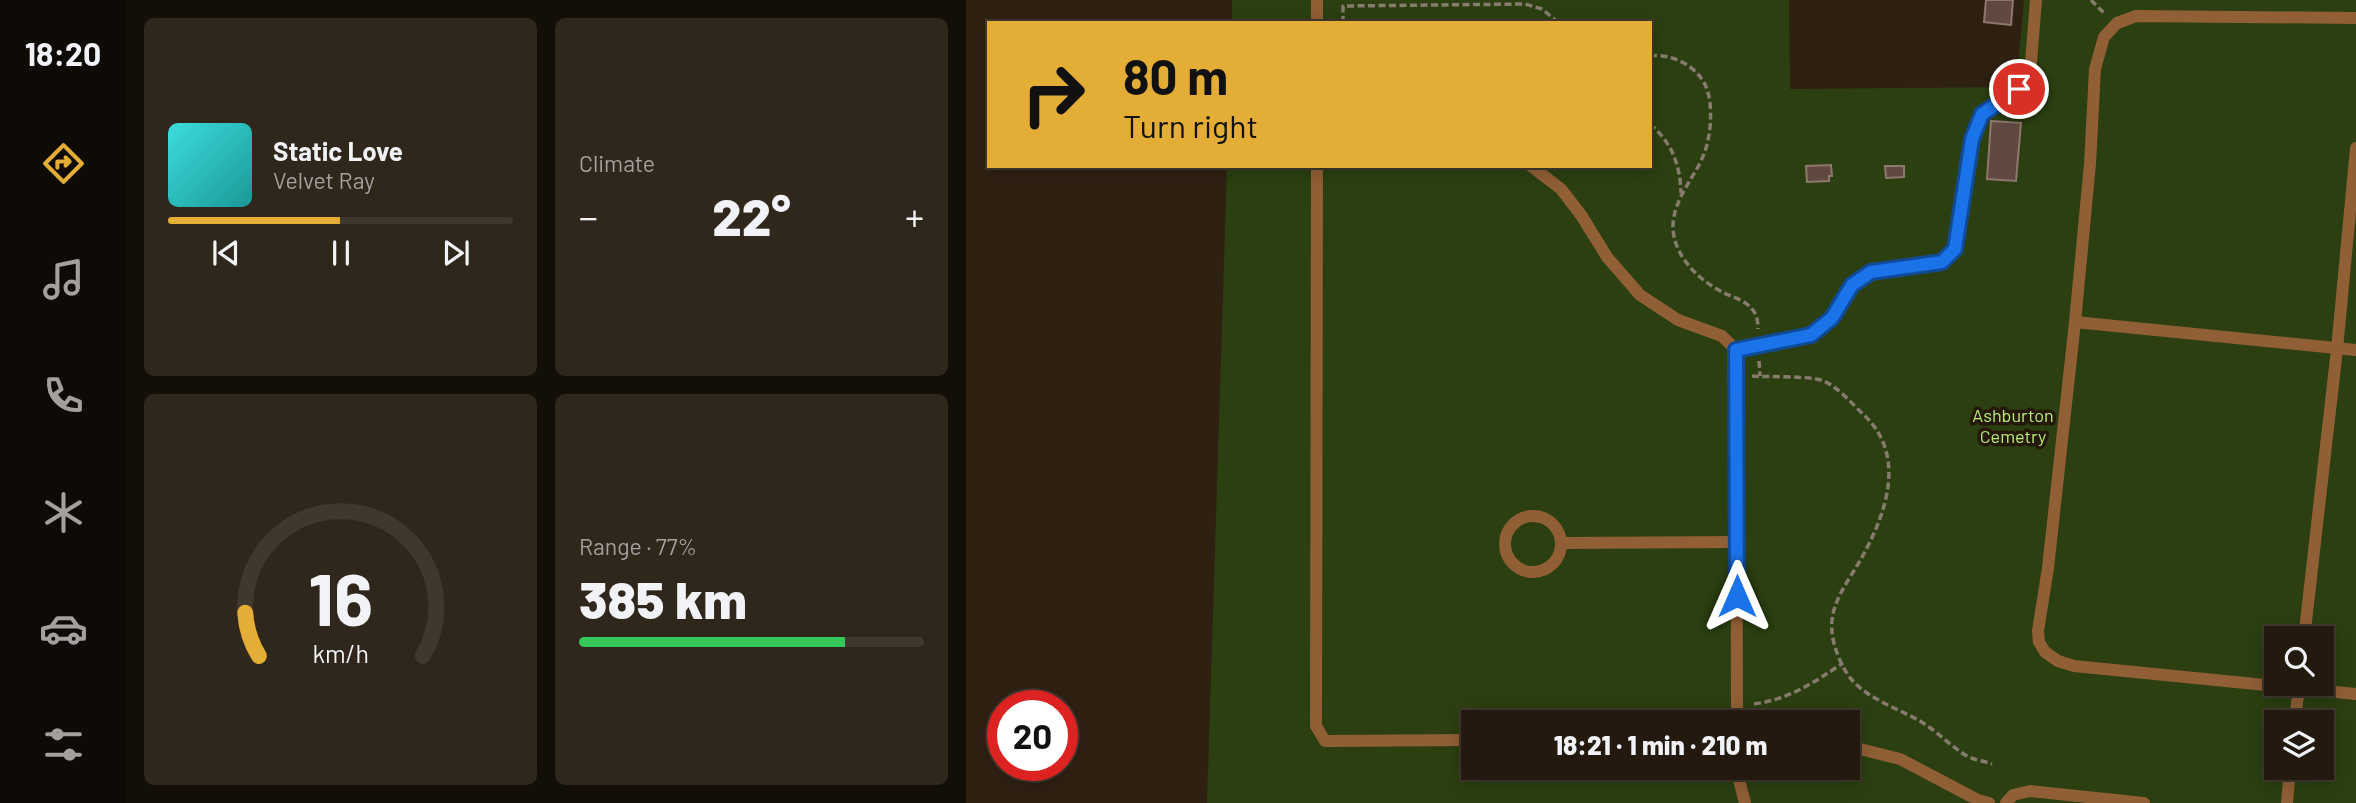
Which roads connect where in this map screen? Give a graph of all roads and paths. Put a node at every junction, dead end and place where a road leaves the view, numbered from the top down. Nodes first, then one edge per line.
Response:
1 (1317, 0) edge
2 (2036, 0) edge
3 (1343, 3) edge
4 (2356, 18) edge
5 (1317, 21) edge
6 (1343, 21) edge
7 (1557, 21) edge
8 (1652, 56) edge
9 (1652, 126) edge
10 (2356, 148) edge
11 (1317, 168) edge
12 (1534, 168) edge
13 (1681, 195) junction
14 (2075, 322) junction
15 (1759, 346) junction
16 (2337, 348) junction
17 (1736, 350) junction
18 (2356, 350) edge
19 (1736, 375) junction
20 (1760, 376) junction
21 (1737, 542) junction
22 (1561, 543) junction
23 (2305, 626) edge
24 (1843, 663) junction
25 (2264, 683) edge
26 (2334, 691) edge
27 (2356, 694) edge
28 (1737, 705) junction
29 (1736, 710) edge
30 (1461, 740) edge
31 (1860, 749) edge
32 (1992, 764) dead end
33 (1739, 780) edge
34 (2289, 780) edge
35 (1745, 803) edge
36 (1989, 803) edge
37 (2006, 803) edge
38 (2144, 803) edge
39 (2287, 803) edge

1 - 5 lane
2 - 15 lane
3 - 6 path
3 - 7 path
4 - 14 lane
8 - 13 path
9 - 13 path
10 - 16 lane
11 - 30 lane
12 - 17 lane
13 - 15 path
14 - 16 lane
14 - 25 lane
15 - 17 lane
15 - 20 path
16 - 18 lane
16 - 23 lane
17 - 19 lane
19 - 20 path
19 - 21 lane
20 - 24 path
21 - 22 lane
21 - 28 lane
22 - 22 lane
24 - 28 path
24 - 32 path
26 - 27 lane
28 - 29 lane
31 - 36 lane
33 - 35 lane
34 - 39 lane
37 - 38 lane

